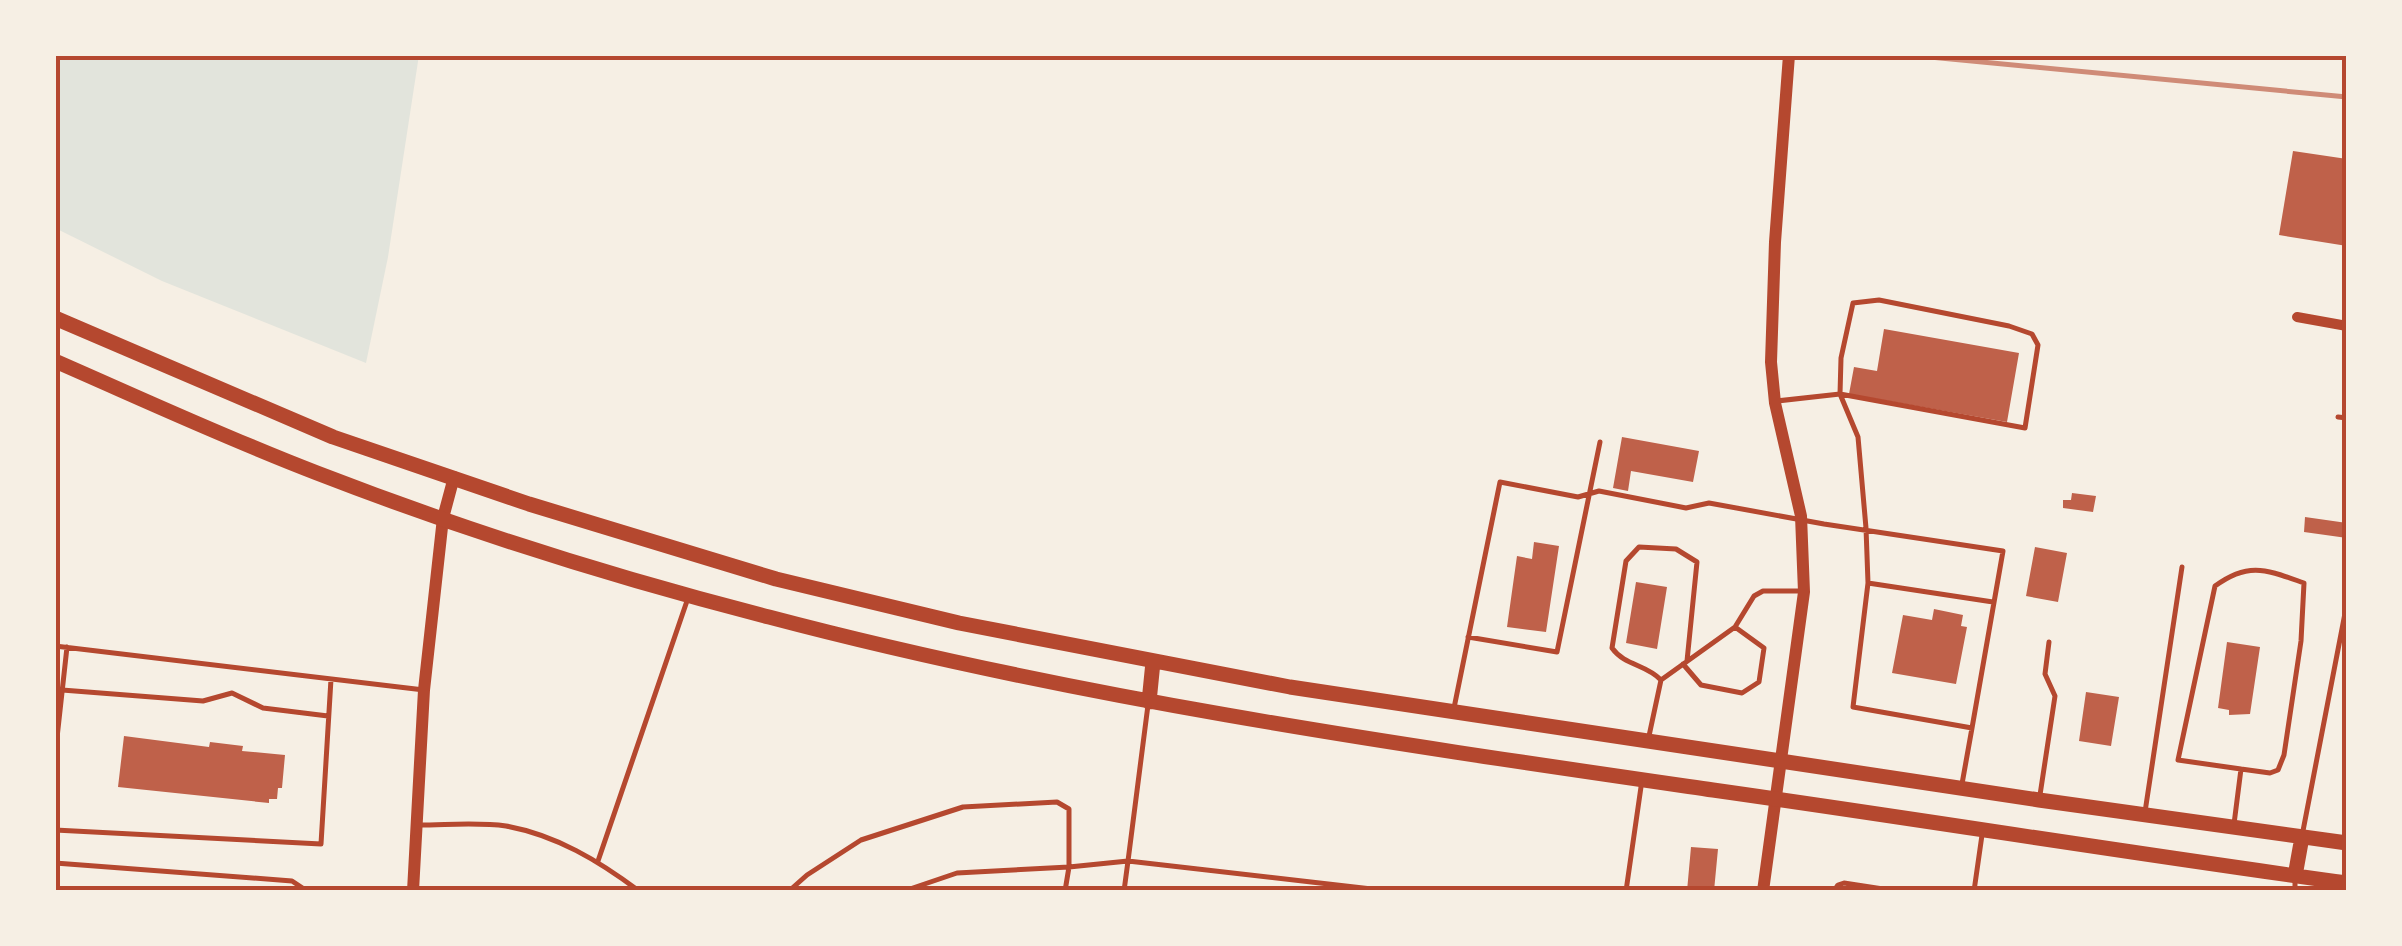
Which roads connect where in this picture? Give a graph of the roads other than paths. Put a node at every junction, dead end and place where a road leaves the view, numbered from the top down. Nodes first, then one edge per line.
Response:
1 (1789, 55) edge
2 (2297, 316) dead end
3 (55, 318) edge
4 (2347, 326) edge
5 (55, 362) edge
6 (1840, 394) junction
7 (1774, 401) junction
8 (2338, 417) dead end
9 (2347, 418) edge
10 (1600, 442) dead end
11 (454, 477) junction
12 (1591, 494) junction
13 (443, 518) junction
14 (1802, 520) junction
15 (1866, 528) junction
16 (2182, 567) dead end
17 (1868, 583) junction
18 (1804, 592) junction
19 (689, 595) junction
20 (1993, 602) junction
21 (2347, 603) edge
22 (1736, 627) junction
23 (1468, 637) junction
24 (2048, 642) dead end
25 (55, 646) edge
26 (67, 648) junction
27 (1153, 662) junction
28 (1685, 662) junction
29 (330, 679) junction
30 (1661, 680) junction
31 (62, 690) junction
32 (424, 690) junction
33 (1149, 702) junction
34 (1453, 712) junction
35 (328, 716) junction
36 (1972, 728) junction
37 (1648, 741) junction
38 (55, 756) edge
39 (1780, 760) junction
40 (2241, 769) junction
41 (1642, 780) junction
42 (1962, 788) junction
43 (1774, 799) junction
44 (2039, 800) junction
45 (2144, 815) junction
46 (416, 824) junction
47 (2233, 827) junction
48 (55, 830) edge
49 (1982, 832) junction
50 (2302, 837) junction
51 (2347, 843) edge
52 (1128, 860) junction
53 (598, 861) junction
54 (55, 863) edge
55 (1069, 867) junction
56 (2347, 882) edge
57 (2295, 883) edge
58 (307, 891) edge
59 (413, 891) edge
60 (639, 891) edge
61 (789, 891) edge
62 (904, 891) edge
63 (1065, 891) edge
64 (1124, 891) edge
65 (1389, 891) edge
66 (1626, 891) edge
67 (1763, 891) edge
68 (1834, 891) edge
69 (1896, 891) edge
70 (1974, 891) edge

1 - 7 street
2 - 4 street
3 - 11 main road
5 - 13 main road
6 - 6 lane
6 - 7 lane
6 - 15 lane
7 - 14 street
8 - 9 lane
10 - 12 lane
11 - 13 street
11 - 27 main road
12 - 14 lane
12 - 23 lane
12 - 23 lane
13 - 19 main road
13 - 32 street
14 - 15 lane
14 - 18 street
15 - 17 lane
15 - 20 lane
16 - 45 lane
17 - 20 lane
17 - 36 lane
18 - 22 lane
18 - 39 street
19 - 33 main road
19 - 53 lane
20 - 36 lane
21 - 50 lane
22 - 28 lane
22 - 28 lane
23 - 34 lane
24 - 44 lane
25 - 26 lane
26 - 29 lane
26 - 31 lane
27 - 33 main road
27 - 34 main road
28 - 30 lane
28 - 30 lane
29 - 32 lane
29 - 35 lane
30 - 37 lane
31 - 35 lane
31 - 38 lane
32 - 46 street
33 - 41 main road
33 - 52 lane
34 - 37 main road
35 - 48 lane
36 - 42 lane
37 - 39 main road
39 - 42 main road
39 - 43 street
40 - 40 lane
40 - 47 lane
41 - 43 main road
41 - 66 lane
42 - 44 main road
43 - 49 main road
43 - 67 street
44 - 45 main road
45 - 47 main road
46 - 53 lane
46 - 59 street
47 - 50 main road
49 - 57 main road
49 - 70 lane
50 - 51 main road
50 - 57 main road
52 - 55 lane
52 - 64 lane
52 - 65 lane
53 - 60 lane
54 - 58 lane
55 - 61 lane
55 - 62 lane
55 - 63 lane
56 - 57 main road
68 - 69 lane

